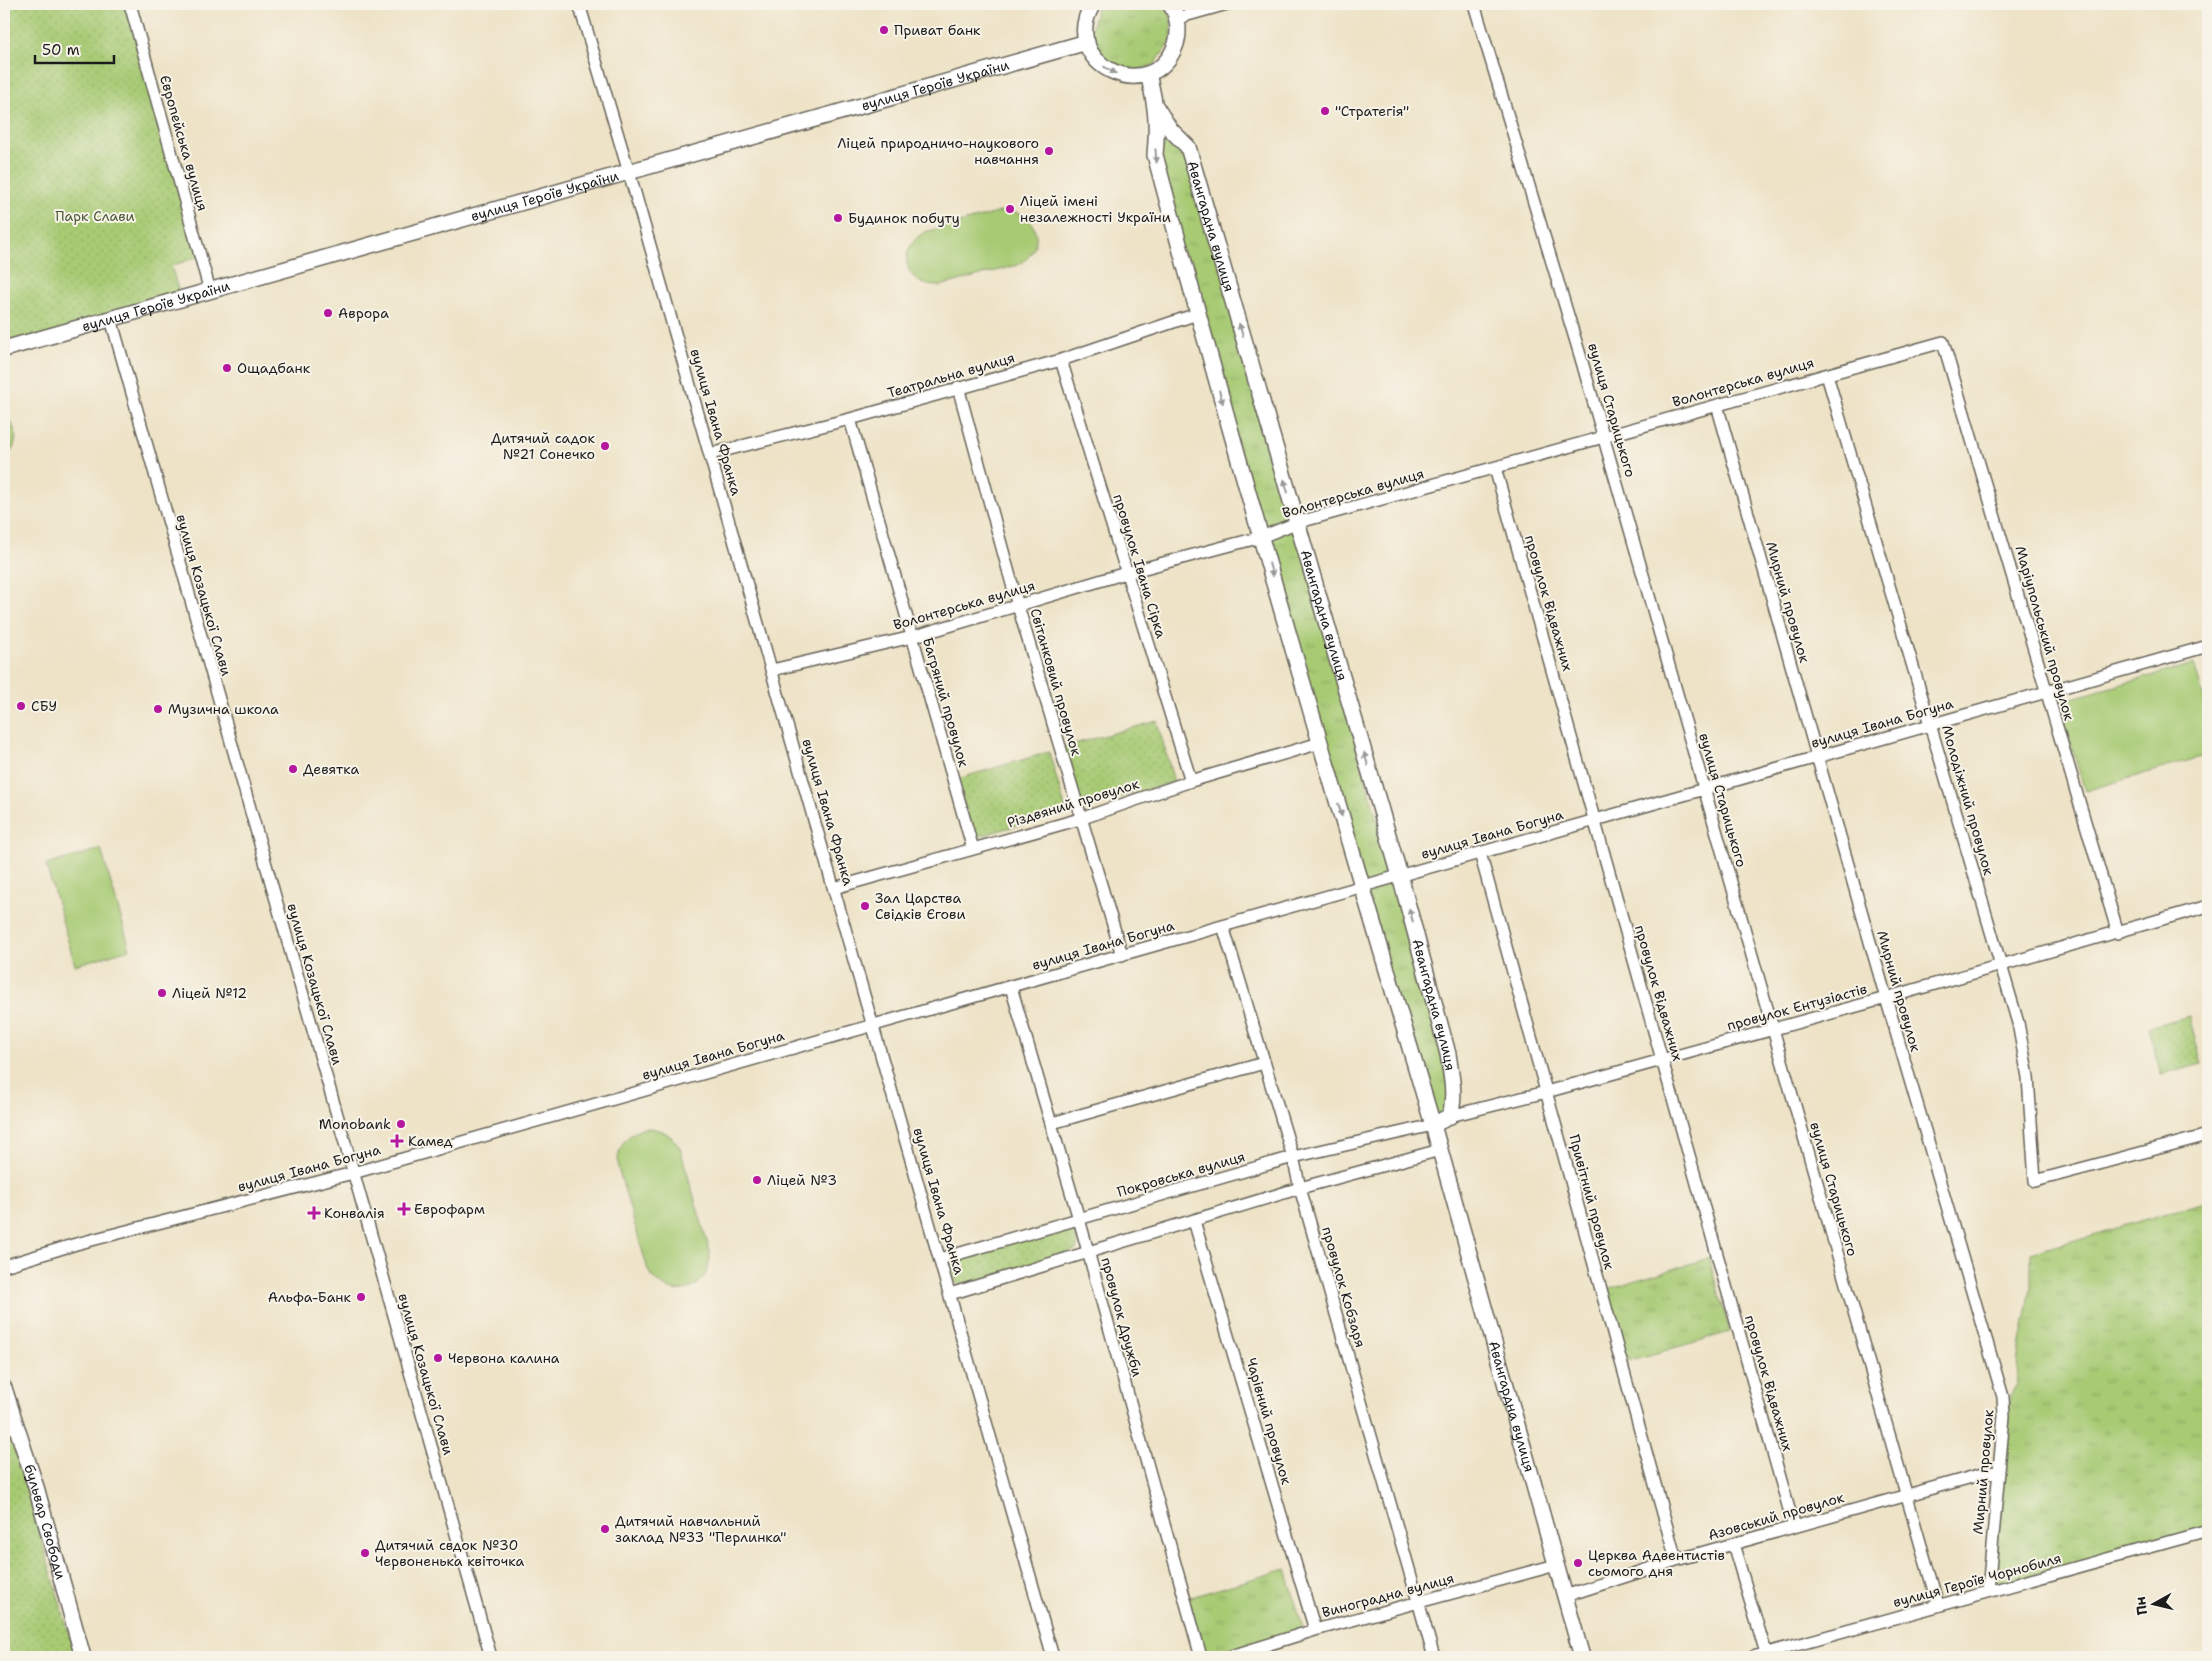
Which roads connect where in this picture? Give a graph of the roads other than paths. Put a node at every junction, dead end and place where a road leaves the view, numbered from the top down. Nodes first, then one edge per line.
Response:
1 (130, 4) edge
2 (579, 4) edge
3 (1094, 4) edge
4 (1170, 4) edge
5 (1226, 4) edge
6 (1474, 4) edge
7 (1176, 18) junction
8 (1087, 42) junction
9 (1148, 74) junction
10 (1156, 107) junction
11 (629, 171) junction
12 (210, 291) junction
13 (1197, 314) junction
14 (111, 319) junction
15 (1943, 342) joint
16 (4, 349) edge
17 (1061, 360) junction
18 (1827, 374) junction
19 (958, 387) junction
20 (1717, 405) junction
21 (850, 419) junction
22 (1604, 437) junction
23 (710, 454) junction
24 (1495, 468) junction
25 (1296, 523) junction
26 (1261, 537) junction
27 (1126, 573) junction
28 (1018, 606) junction
29 (912, 637) junction
30 (2208, 646) edge
31 (772, 670) junction
32 (2047, 692) junction
33 (1931, 725) junction
34 (1320, 743) junction
35 (1816, 757) junction
36 (1191, 781) junction
37 (1704, 789) junction
38 (1080, 819) junction
39 (1595, 820) junction
40 (973, 849) junction
41 (1480, 853) junction
42 (1400, 876) junction
43 (1362, 886) junction
44 (834, 888) junction
45 (2208, 906) edge
46 (1223, 926) junction
47 (2118, 933) junction
48 (1122, 955) junction
49 (2000, 966) junction
50 (1011, 987) junction
51 (1886, 998) junction
52 (873, 1026) junction
53 (1773, 1029) junction
54 (1662, 1059) junction
55 (1264, 1063) junction
56 (1546, 1092) junction
57 (1450, 1116) junction
58 (1052, 1123) junction
59 (1433, 1125) junction
60 (2208, 1135) edge
61 (1440, 1150) junction
62 (1293, 1157) junction
63 (353, 1173) junction
64 (1300, 1188) junction
65 (1079, 1219) junction
66 (1194, 1221) junction
67 (1089, 1252) junction
68 (940, 1259) junction
69 (4, 1266) edge
70 (950, 1294) junction
71 (4, 1388) edge
72 (1998, 1472) junction
73 (1907, 1495) junction
74 (1794, 1527) junction
75 (2208, 1531) edge
76 (1733, 1544) junction
77 (1676, 1560) junction
78 (1556, 1565) junction
79 (1988, 1591) junction
80 (1565, 1596) junction
81 (1418, 1602) junction
82 (1938, 1605) junction
83 (1315, 1630) junction
84 (1766, 1654) junction
85 (83, 1657) edge
86 (491, 1657) edge
87 (1053, 1657) edge
88 (1201, 1657) edge
89 (1228, 1657) edge
90 (1434, 1657) edge
91 (1582, 1657) edge
92 (1753, 1657) edge

1 - 12 street, Європейська вулиця
2 - 11 street, вулиця Івана Франка
3 - 8 street
4 - 7 street
5 - 7 street
6 - 22 street, вулиця Старицького
7 - 9 street
8 -> 9 street
8 - 11 street, вулиця Героїв України
9 - 10 street, Авангардна вулиця
10 -> 13 street, Авангардна вулиця
25 -> 10 street, Авангардна вулиця
11 - 12 street, вулиця Героїв України
11 - 23 street, вулиця Івана Франка
12 - 14 street, вулиця Героїв України
13 - 17 street, Театральна вулиця
13 -> 26 street, Авангардна вулиця
14 - 16 street, вулиця Героїв України
14 - 63 street, вулиця Козацької Слави
15 - 18 street, Волонтерська вулиця
15 - 32 street, Маріупольський провулок
17 - 19 street, Театральна вулиця
17 - 27 street, провулок Івана Сірка
18 - 20 street, Волонтерська вулиця
18 - 33 street, Молодіжний провулок
19 - 21 street, Театральна вулиця
19 - 28 street, Світанковий провулок
20 - 22 street, Волонтерська вулиця
20 - 35 street, Мирний провулок
21 - 23 street, Театральна вулиця
21 - 29 street, Багряний провулок
22 - 24 street, Волонтерська вулиця
22 - 37 street, вулиця Старицького
23 - 31 street, вулиця Івана Франка
24 - 25 street, Волонтерська вулиця
24 - 39 street, провулок Відважних
25 - 26 street, Волонтерська вулиця
42 -> 25 street, Авангардна вулиця
26 - 27 street, Волонтерська вулиця
26 -> 34 street, Авангардна вулиця
27 - 28 street, Волонтерська вулиця
27 - 36 street, провулок Івана Сірка
28 - 29 street, Волонтерська вулиця
28 - 38 street, Світанковий провулок
29 - 31 street, Волонтерська вулиця
29 - 40 street, Багряний провулок
30 - 32 street, вулиця Івана Богуна
31 - 44 street, вулиця Івана Франка
32 - 33 street, вулиця Івана Богуна
32 - 47 street, Маріупольський провулок
33 - 35 street, вулиця Івана Богуна
33 - 49 street, Молодіжний провулок
34 - 36 street, Різдвяний провулок
34 -> 43 street, Авангардна вулиця
35 - 37 street, вулиця Івана Богуна
35 - 51 street, Мирний провулок
36 - 38 street, Різдвяний провулок
37 - 39 street, вулиця Івана Богуна
37 - 53 street, вулиця Старицького
38 - 40 street, Різдвяний провулок
38 - 48 street, Світанковий провулок
39 - 41 street, вулиця Івана Богуна
39 - 54 street, провулок Відважних
40 - 44 street, Різдвяний провулок
41 - 42 street, вулиця Івана Богуна
41 - 56 street, Привітний провулок
42 - 43 street, вулиця Івана Богуна
57 -> 42 street, Авангардна вулиця
43 - 46 street, вулиця Івана Богуна
43 - 59 street, Авангардна вулиця
44 - 52 street, вулиця Івана Франка
45 - 47 street, провулок Ентузіастів
46 - 48 street, вулиця Івана Богуна
46 - 55 street, провулок Кобзаря
47 - 49 street, провулок Ентузіастів
48 - 50 street, вулиця Івана Богуна
49 - 51 street, провулок Ентузіастів
49 - 60 street, Молодіжний провулок
50 - 52 street, вулиця Івана Богуна
50 - 58 street, провулок Дружби
51 - 53 street, провулок Ентузіастів
51 - 72 street, Мирний провулок
52 - 63 street, вулиця Івана Богуна
52 - 68 street, вулиця Івана Франка
53 - 54 street, провулок Ентузіастів
53 - 73 street, вулиця Старицького
54 - 56 street, провулок Ентузіастів
54 - 74 street, провулок Відважних
55 - 58 street
55 - 62 street, провулок Кобзаря
56 - 57 street, провулок Ентузіастів
56 - 77 street, Привітний провулок
57 - 59 street
58 - 65 street, провулок Дружби
59 - 61 street, Авангардна вулиця
59 - 62 street, Покровська вулиця
61 - 64 street
61 - 78 street, Авангардна вулиця
62 - 64 street, провулок Кобзаря
62 - 65 street, Покровська вулиця
63 - 69 street, вулиця Івана Богуна
63 - 86 street, вулиця Козацької Слави
64 - 66 street
64 - 81 street, провулок Кобзаря
65 - 67 street, провулок Дружби
65 - 68 street, Покровська вулиця
66 - 67 street
66 - 83 street, Чарівний провулок
67 - 70 street
67 - 88 street, провулок Дружби
68 - 70 street, вулиця Івана Франка
70 - 87 street, вулиця Івана Франка
71 - 85 street, бульвар Свободи
72 - 73 street, Азовський провулок
72 - 79 street, Мирний провулок
73 - 74 street, Азовський провулок
73 - 82 street, вулиця Старицького
74 - 76 street, Азовський провулок
75 - 79 street, вулиця Героїв Чорнобиля
76 - 77 street, Азовський провулок
76 - 84 street
77 - 80 street, Азовський провулок
78 - 80 street, Авангардна вулиця
78 - 81 street, Виноградна вулиця
79 - 82 street, вулиця Героїв Чорнобиля
80 - 91 street, Авангардна вулиця
81 - 83 street, Виноградна вулиця
81 - 90 street, провулок Кобзаря
82 - 84 street, вулиця Героїв Чорнобиля
83 - 89 street, Виноградна вулиця
84 - 92 street, вулиця Героїв Чорнобиля

